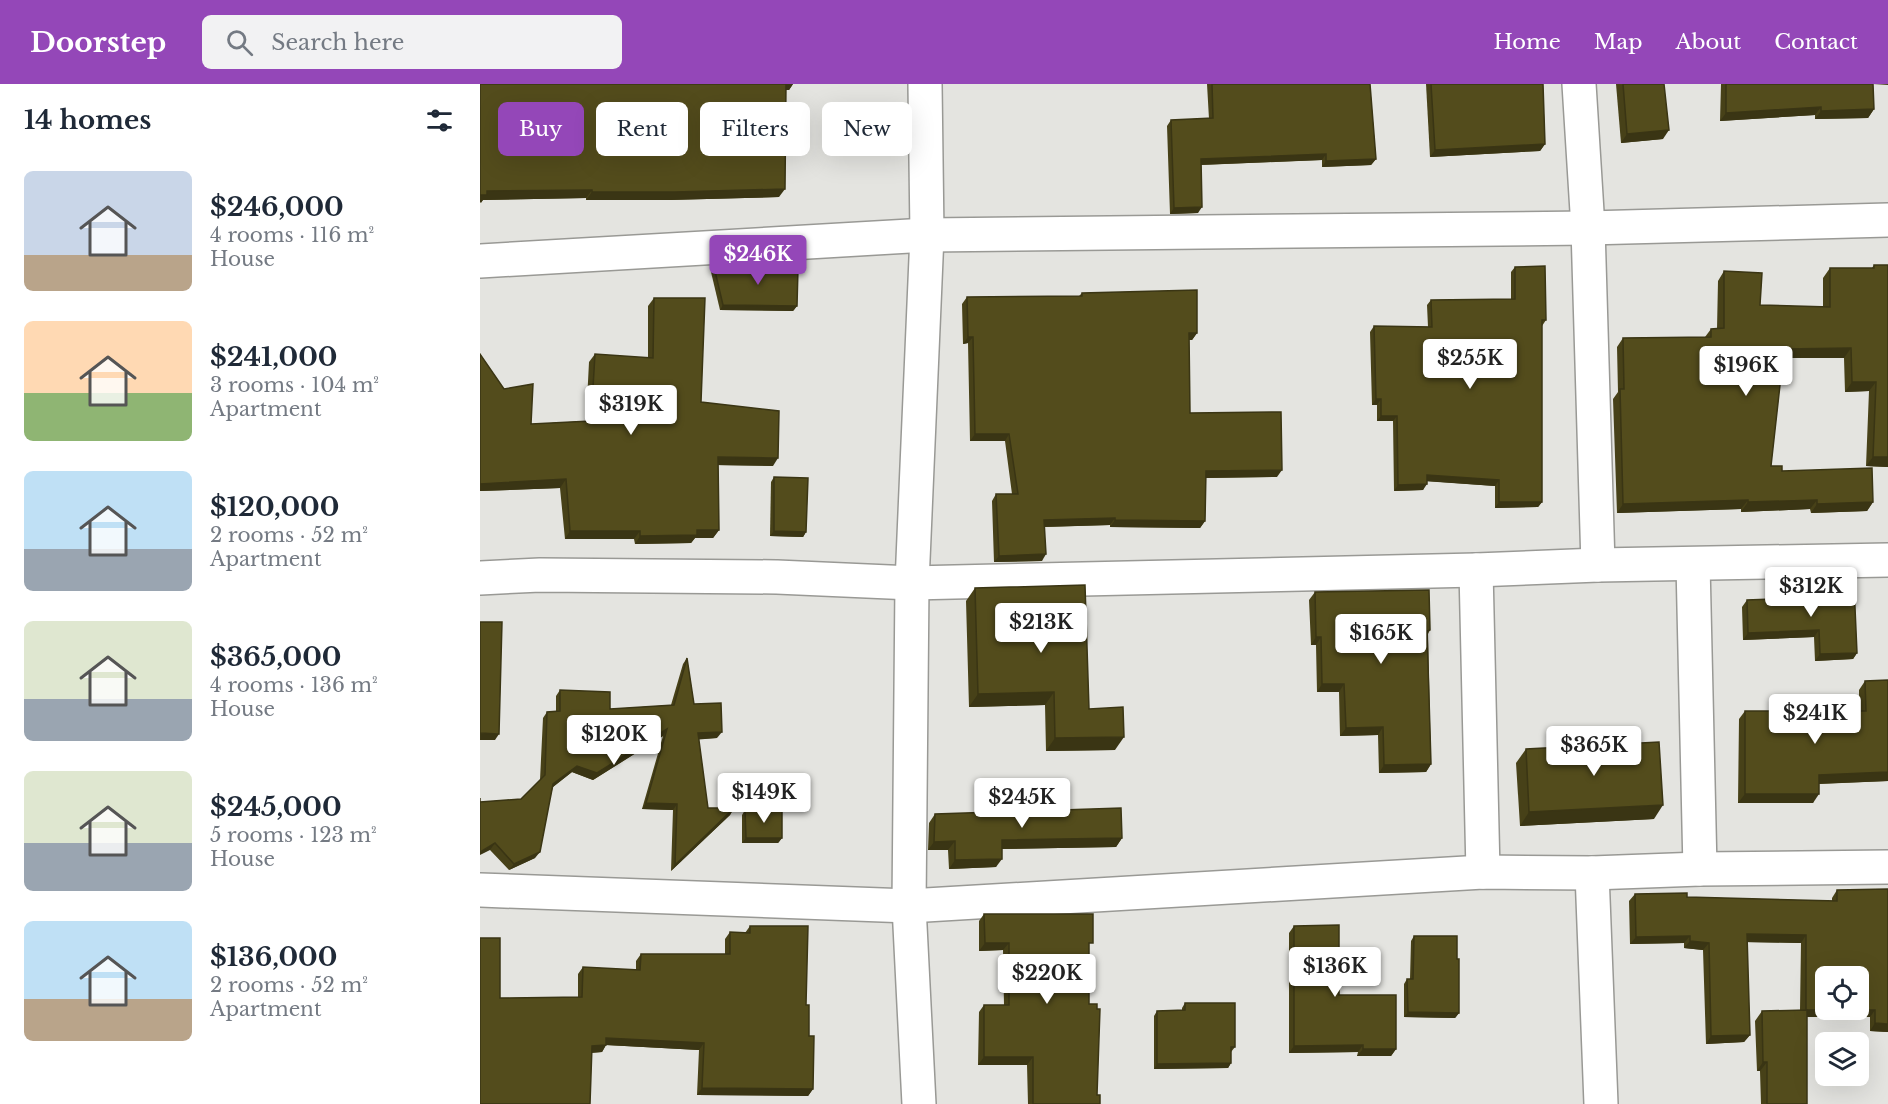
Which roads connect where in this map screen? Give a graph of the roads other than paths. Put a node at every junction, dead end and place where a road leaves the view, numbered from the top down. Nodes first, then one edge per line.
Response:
1 (925, 84) edge
2 (1579, 84) edge
3 (1888, 220) edge
4 (1588, 228) junction
5 (927, 235) junction
6 (480, 261) edge
7 (1888, 560) edge
8 (1693, 564) junction
9 (1598, 565) junction
10 (1476, 570) junction
11 (480, 578) edge
12 (912, 583) junction
13 (1888, 867) edge
14 (1700, 869) junction
15 (1483, 872) junction
16 (1592, 873) junction
17 (480, 890) edge
18 (909, 906) junction
19 (919, 1104) edge
20 (1601, 1104) edge

1 - 5 street
2 - 4 street
3 - 4 street
4 - 5 street
4 - 9 street
5 - 6 street
5 - 12 street
7 - 8 street
8 - 9 street
8 - 14 street
9 - 10 street
10 - 12 street
10 - 15 street
11 - 12 street
12 - 18 street
13 - 14 street
14 - 16 street
15 - 16 street
15 - 18 street
16 - 20 street
17 - 18 street
18 - 19 street

